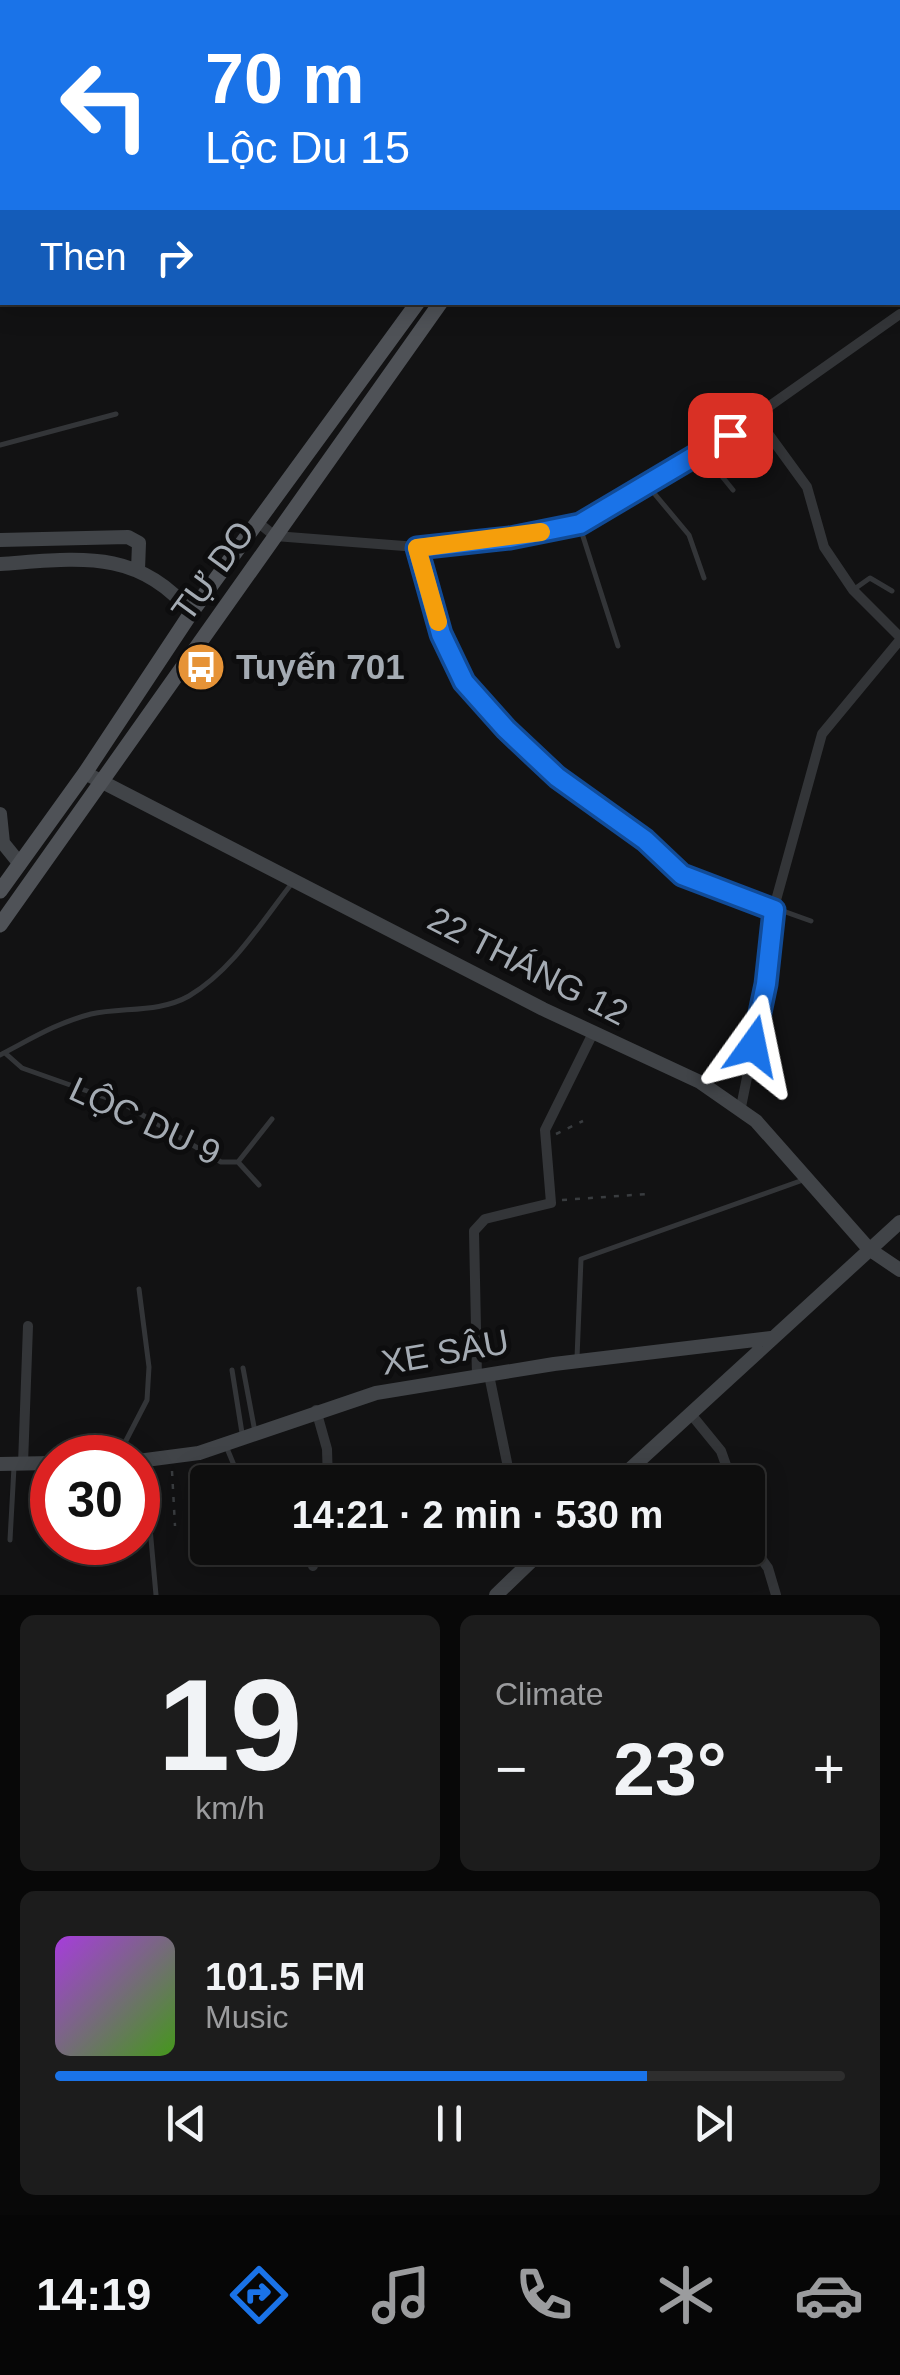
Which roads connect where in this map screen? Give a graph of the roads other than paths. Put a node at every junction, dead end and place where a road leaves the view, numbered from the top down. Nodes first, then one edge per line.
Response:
1 (416, 305) edge
2 (439, 305) edge
3 (900, 314) edge
4 (116, 414) dead end
5 (756, 416) junction
6 (0, 445) edge
7 (704, 454) junction
8 (648, 486) junction
9 (733, 490) dead end
10 (256, 521) junction
11 (580, 524) junction
12 (275, 536) junction
13 (0, 540) edge
14 (417, 548) junction
15 (0, 564) edge
16 (138, 570) junction
17 (704, 578) dead end
18 (853, 590) junction
19 (892, 592) dead end
20 (191, 613) junction
21 (900, 638) edge
22 (618, 646) dead end
23 (92, 777) junction
24 (0, 814) edge
25 (20, 864) junction
26 (295, 880) junction
27 (0, 891) edge
28 (774, 910) junction
29 (811, 921) dead end
30 (0, 925) edge
31 (593, 1033) junction
32 (2, 1054) edge
33 (740, 1107) junction
34 (272, 1119) dead end
35 (238, 1162) junction
36 (806, 1180) junction
37 (259, 1185) dead end
38 (900, 1222) edge
39 (868, 1250) junction
40 (900, 1270) edge
41 (139, 1290) dead end
42 (28, 1326) dead end
43 (771, 1338) junction
44 (576, 1361) junction
45 (242, 1368) dead end
46 (232, 1370) dead end
47 (483, 1376) junction
48 (316, 1410) junction
49 (690, 1414) junction
50 (249, 1434) junction
51 (130, 1435) edge
52 (225, 1443) junction
53 (160, 1460) edge
54 (12, 1464) edge
55 (235, 1465) edge
56 (328, 1465) edge
57 (507, 1465) edge
58 (634, 1465) edge
59 (726, 1465) edge
60 (10, 1540) dead end
61 (765, 1564) edge
62 (153, 1565) edge
63 (526, 1565) edge
64 (501, 1593) edge
65 (156, 1595) edge
66 (776, 1595) edge

1 - 10 main road, TỰ DO
2 - 12 main road, TỰ DO
3 - 5 street
4 - 6 lane
5 - 7 street
5 - 18 street
7 - 8 street
7 - 9 lane
8 - 11 street
8 - 17 lane
10 - 12 street
10 - 20 main road, TỰ DO
11 - 14 street
11 - 22 lane
12 - 14 street
12 - 23 main road, TỰ DO
13 - 16 street
14 - 28 lane
15 - 16 street
16 - 20 street
18 - 19 lane
18 - 21 street
20 - 23 main road, TỰ DO
21 - 28 street
23 - 25 main road, TỰ DO
23 - 26 street, 22 THÁNG 12
23 - 30 main road, TỰ DO
24 - 25 street
25 - 27 main road, TỰ DO
26 - 31 street, 22 THÁNG 12
26 - 32 lane
28 - 29 lane
28 - 33 street
31 - 33 street, 22 THÁNG 12
31 - 47 street
32 - 35 lane, LỘC DU 9
33 - 36 street, 22 THÁNG 12
34 - 35 lane, LỘC DU 9
35 - 37 lane
36 - 39 street, 22 THÁNG 12
36 - 44 lane
38 - 39 street
39 - 40 street, 22 THÁNG 12
39 - 43 street
41 - 51 lane
42 - 54 street
43 - 44 street, XE SÂU
43 - 49 street
44 - 47 street, XE SÂU
45 - 50 lane
46 - 50 lane
47 - 48 street, XE SÂU
47 - 57 street
48 - 50 street, XE SÂU
48 - 56 street
49 - 58 street
49 - 59 street
50 - 52 street, XE SÂU
52 - 53 street, XE SÂU
52 - 55 lane
54 - 60 lane
61 - 66 street
62 - 65 lane
63 - 64 street

